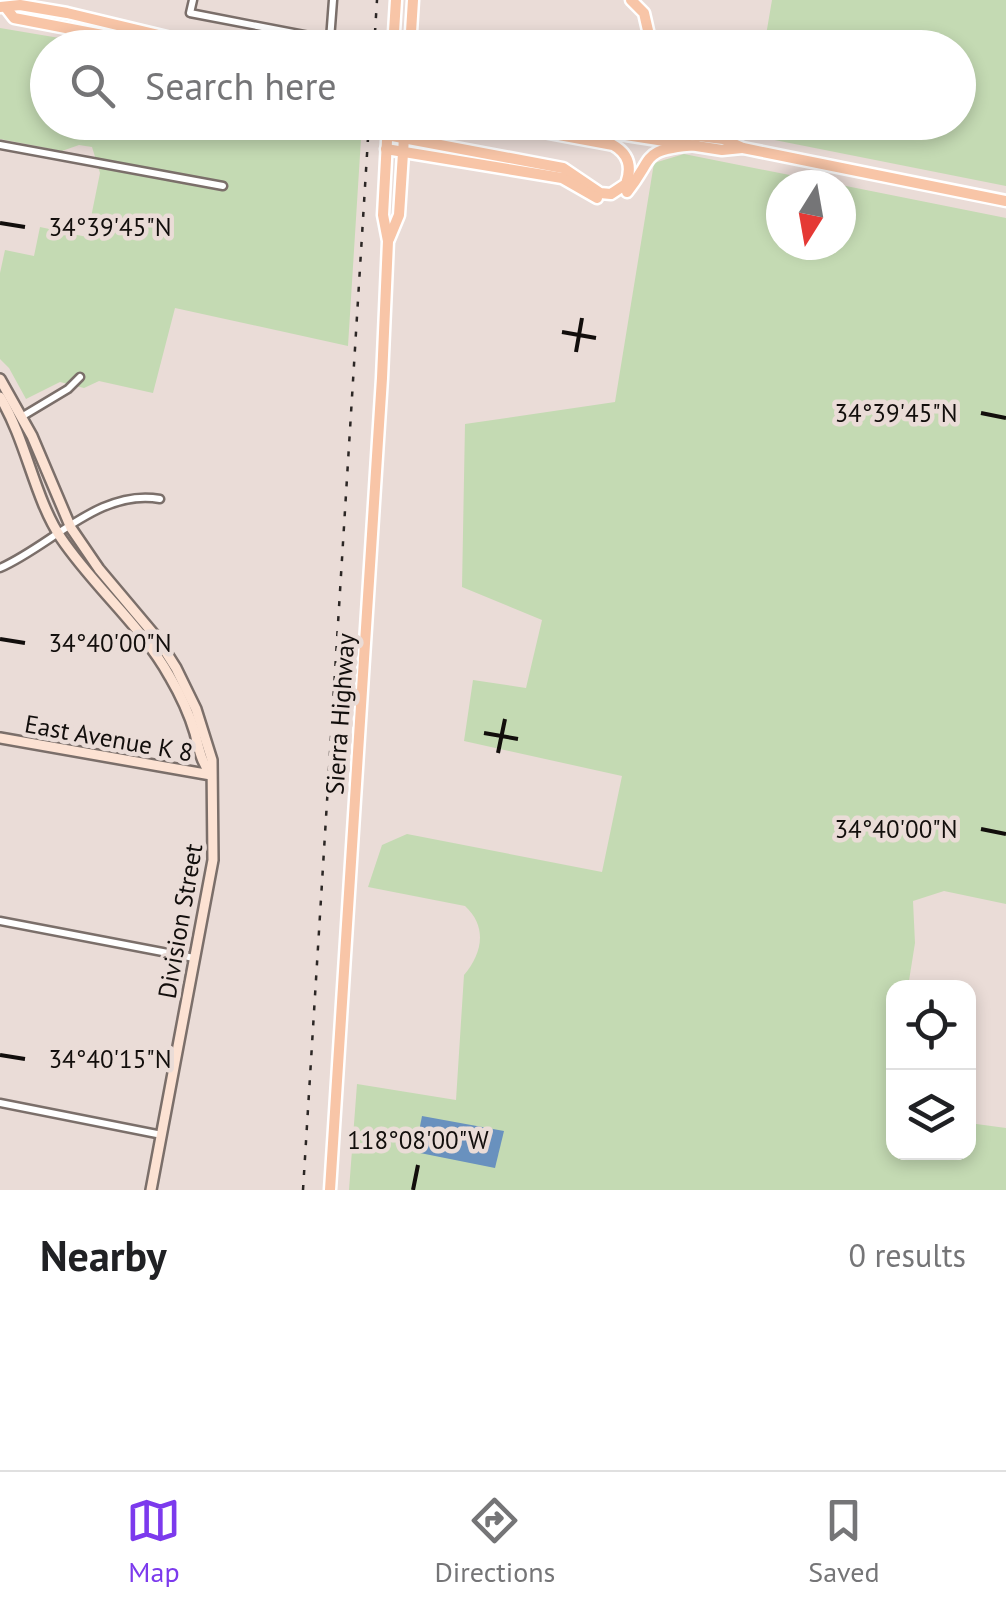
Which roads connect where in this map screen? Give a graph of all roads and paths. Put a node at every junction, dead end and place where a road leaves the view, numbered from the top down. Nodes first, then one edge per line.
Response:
1 (193, 0) edge
2 (334, 0) edge
3 (396, 0) edge
4 (413, 0) edge
5 (631, 0) edge
6 (5, 5) edge
7 (76, 30) edge
8 (138, 30) edge
9 (278, 30) edge
10 (331, 30) edge
11 (394, 30) edge
12 (411, 30) edge
13 (648, 30) edge
14 (387, 140) edge
15 (396, 140) edge
16 (403, 140) edge
17 (585, 140) edge
18 (661, 140) edge
19 (717, 140) edge
20 (403, 144) junction
21 (0, 145) edge
22 (696, 145) junction
23 (742, 148) junction
24 (386, 149) junction
25 (223, 186) dead end
26 (1006, 201) edge
27 (388, 241) junction
28 (80, 378) dead end
29 (0, 379) edge
30 (0, 398) edge
31 (23, 416) junction
32 (160, 500) dead end
33 (71, 528) junction
34 (59, 535) junction
35 (0, 568) edge
36 (0, 738) edge
37 (211, 775) junction
38 (0, 921) edge
39 (195, 958) junction
40 (0, 1103) edge
41 (162, 1135) junction
42 (151, 1190) edge
43 (330, 1190) edge

1 - 9 street
2 - 10 street
3 - 11 main road
4 - 12 main road
5 - 13 main road
6 - 7 main road
6 - 8 main road
14 - 24 main road, Sierra Highway
15 - 20 main road
16 - 20 main road, Sierra Highway
17 - 20 main road
18 - 22 main road
19 - 23 main road
20 - 22 main road
20 - 24 main road
20 - 27 main road, Sierra Highway
21 - 25 street
22 - 23 main road
23 - 26 main road
24 - 27 main road, Sierra Highway
27 - 43 main road, Sierra Highway
28 - 31 street
29 - 31 main road
30 - 34 main road
31 - 33 main road
32 - 33 street
33 - 34 street
33 - 37 main road
34 - 35 street
34 - 37 main road
36 - 37 main road, East Avenue K 8
37 - 39 main road, Division Street
38 - 39 street
39 - 41 main road, Division Street
40 - 41 street
41 - 42 main road, Division Street

